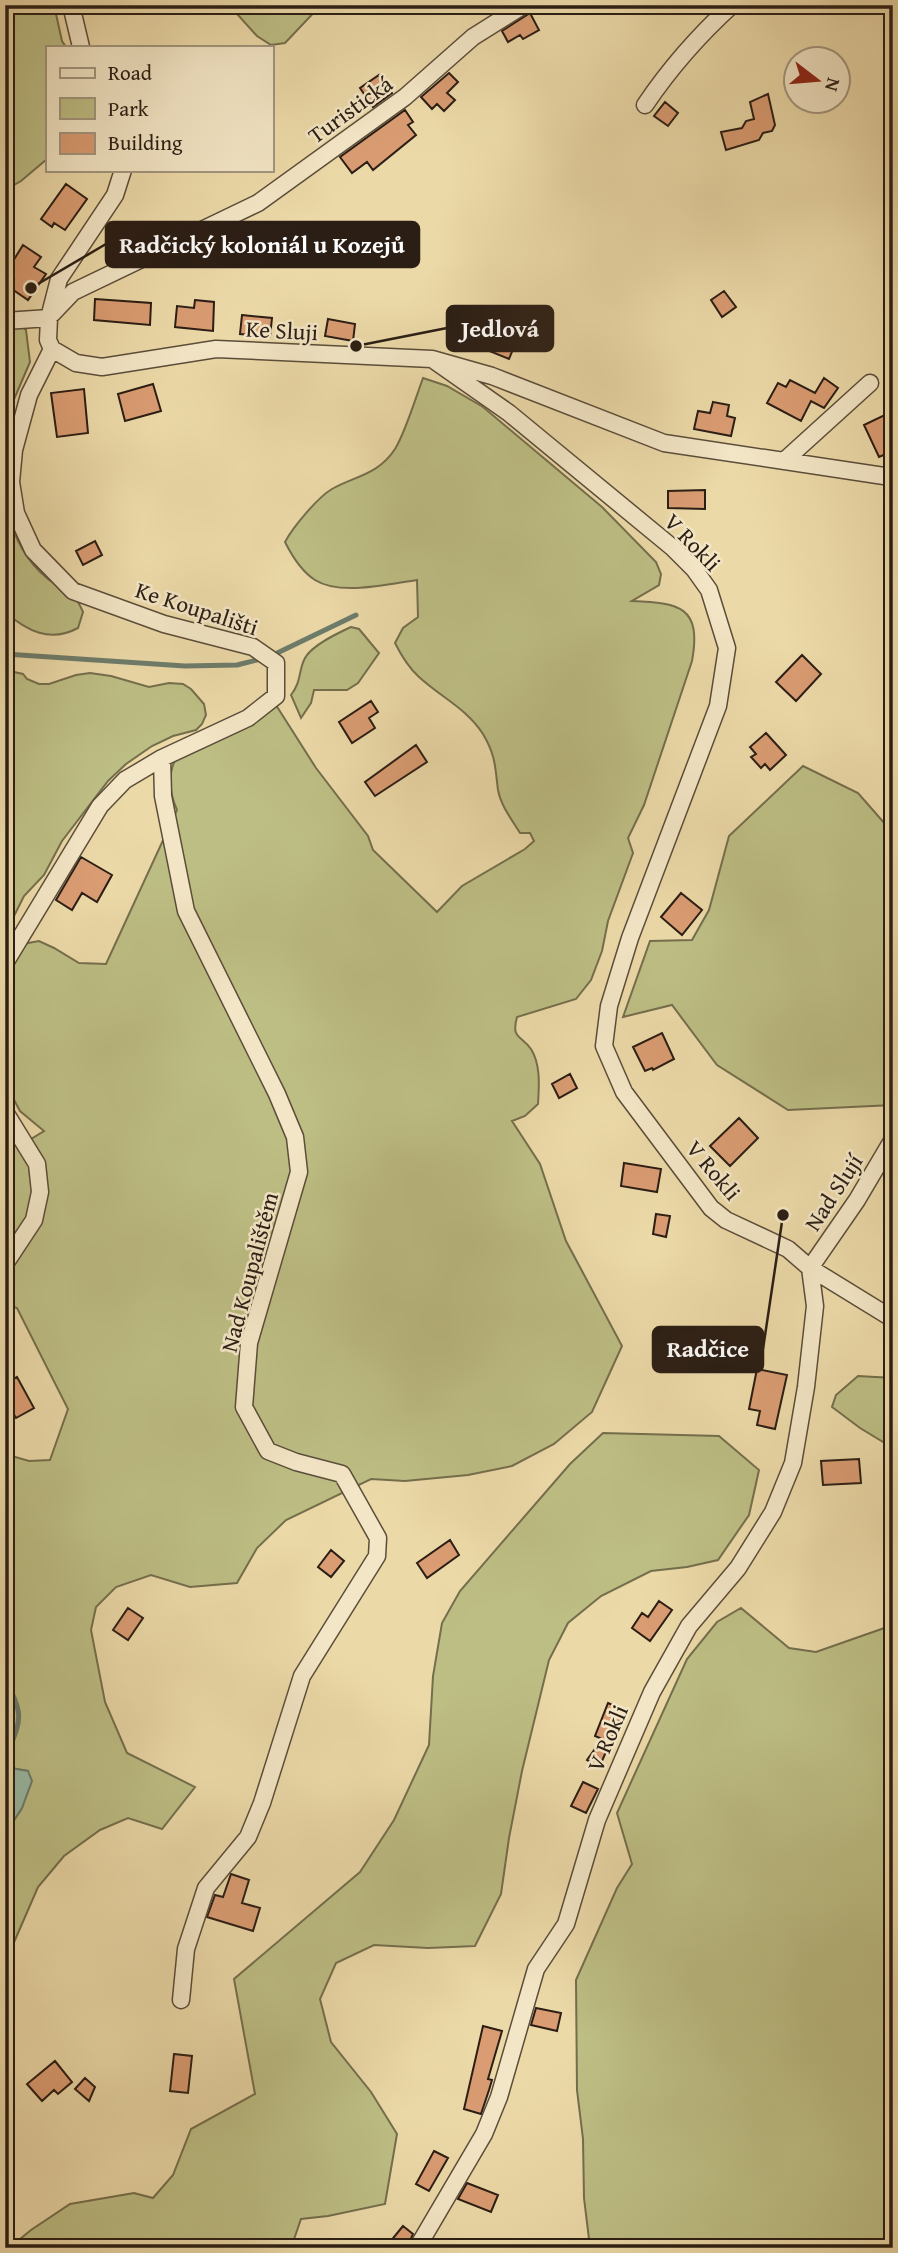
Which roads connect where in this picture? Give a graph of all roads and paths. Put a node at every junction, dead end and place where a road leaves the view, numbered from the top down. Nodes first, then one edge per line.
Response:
1 (71, 5) edge
2 (524, 5) edge
3 (732, 5) edge
4 (80, 46) edge
5 (645, 105) dead end
6 (122, 172) edge
7 (49, 318) junction
8 (5, 321) edge
9 (52, 349) junction
10 (432, 359) junction
11 (870, 383) dead end
12 (784, 461) junction
13 (890, 478) edge
14 (163, 758) junction
15 (5, 963) edge
16 (5, 1112) edge
17 (893, 1139) edge
18 (5, 1264) edge
19 (810, 1268) junction
20 (893, 1319) edge
21 (181, 2000) dead end
22 (417, 2248) edge

1 - 4 street
2 - 7 street, Turistická
3 - 5 street
6 - 7 street
7 - 8 street
7 - 9 street
9 - 10 street, Ke Sluji
9 - 14 street, Ke Koupališti
10 - 12 street, Ke Sluji
10 - 19 street, V Rokli
11 - 12 street
12 - 13 street, Ke Sluji
14 - 15 street, Ke Koupališti
14 - 21 street, Nad Koupalištěm
16 - 18 street
17 - 19 street, Nad Slují
19 - 20 street
19 - 22 street, V Rokli

